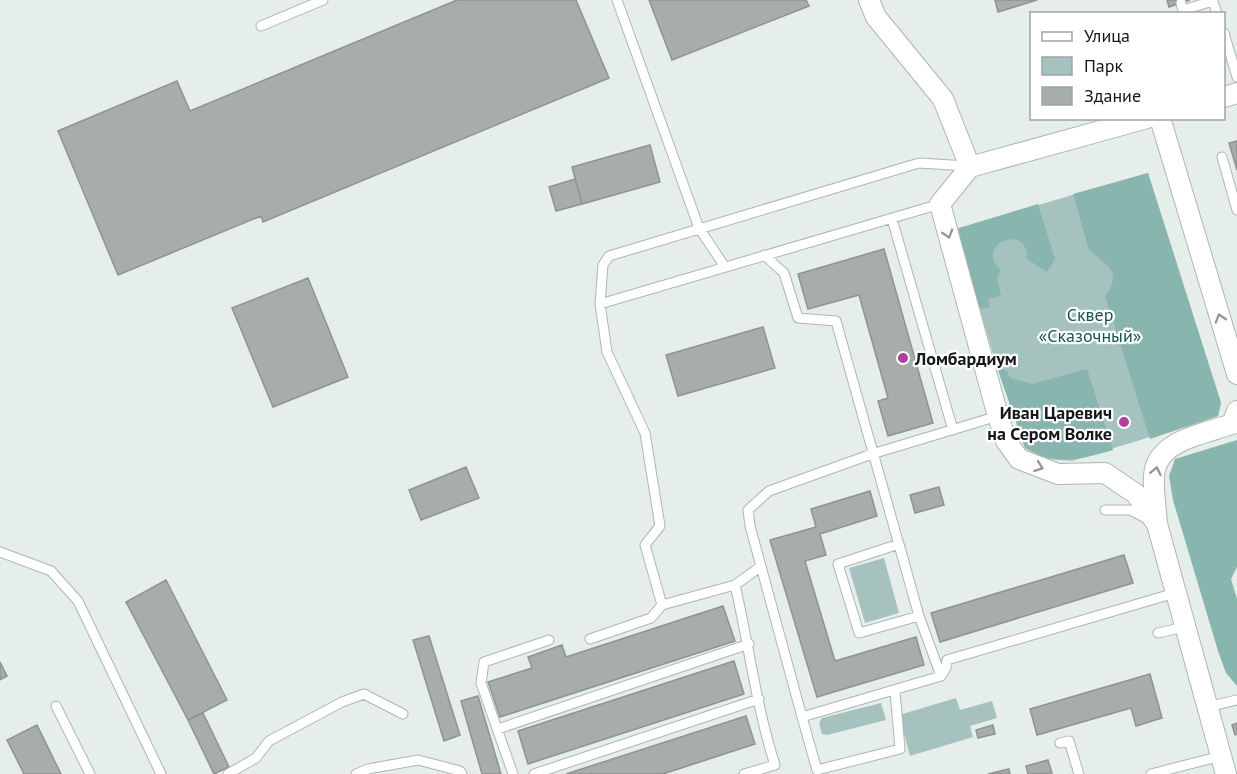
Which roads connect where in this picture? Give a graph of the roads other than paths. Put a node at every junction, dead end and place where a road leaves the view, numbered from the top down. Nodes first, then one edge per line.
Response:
1 (323, 0) edge
2 (617, 0) edge
3 (869, 0) edge
4 (1215, 1) edge
5 (1181, 3) dead end
6 (261, 26) dead end
7 (1225, 36) edge
8 (1237, 77) edge
9 (1140, 120) edge
10 (1161, 120) edge
11 (1221, 157) dead end
12 (969, 166) junction
13 (940, 204) junction
14 (1237, 210) edge
15 (891, 219) junction
16 (699, 228) junction
17 (764, 255) junction
18 (725, 267) junction
19 (600, 304) junction
20 (1232, 340) edge
21 (1237, 374) edge
22 (1237, 411) edge
23 (998, 416) junction
24 (953, 430) junction
25 (872, 454) junction
26 (1105, 510) dead end
27 (1157, 524) junction
28 (899, 544) junction
29 (0, 552) edge
30 (760, 567) junction
31 (735, 585) junction
32 (1175, 593) junction
33 (662, 605) junction
34 (920, 616) junction
35 (1185, 627) junction
36 (1158, 633) dead end
37 (590, 639) dead end
38 (549, 640) dead end
39 (749, 644) junction
40 (941, 676) junction
41 (895, 691) junction
42 (759, 699) junction
43 (1237, 700) edge
44 (56, 706) dead end
45 (1207, 707) junction
46 (404, 714) dead end
47 (802, 717) junction
48 (498, 729) junction
49 (1060, 744) dead end
50 (1223, 765) edge
51 (90, 774) edge
52 (161, 774) edge
53 (228, 774) edge
54 (356, 774) edge
55 (462, 774) edge
56 (513, 774) edge
57 (534, 774) edge
58 (744, 774) edge
59 (1079, 774) edge
60 (1151, 774) edge

1 - 6 lane
2 - 16 lane
3 - 12 street
4 - 5 lane
7 - 8 lane
9 - 12 street
20 -> 10 street
11 - 14 lane
12 - 13 street
12 - 16 lane
13 - 15 lane
13 -> 23 street
15 - 17 lane
15 - 24 lane
16 - 18 lane
16 - 19 lane
17 - 18 lane
17 - 25 lane
18 - 19 lane
19 - 33 lane
20 - 21 street
27 -> 22 street
23 - 24 lane
23 -> 27 street
24 - 25 lane
25 - 28 lane
25 - 30 lane
26 - 27 lane
27 - 32 street
28 - 34 lane
28 - 34 lane
29 - 52 lane
30 - 31 lane
30 - 47 lane
31 - 33 lane
31 - 39 lane
32 - 35 street
32 - 40 lane
33 - 37 lane
34 - 40 lane
35 - 36 lane
35 - 45 street
38 - 48 lane
39 - 42 lane
39 - 48 lane
40 - 41 lane
41 - 47 lane
41 - 47 lane
42 - 57 lane
42 - 58 lane
43 - 45 lane
44 - 51 lane
45 - 50 street
46 - 53 lane
48 - 56 lane
49 - 59 lane
50 - 60 lane
54 - 55 lane

